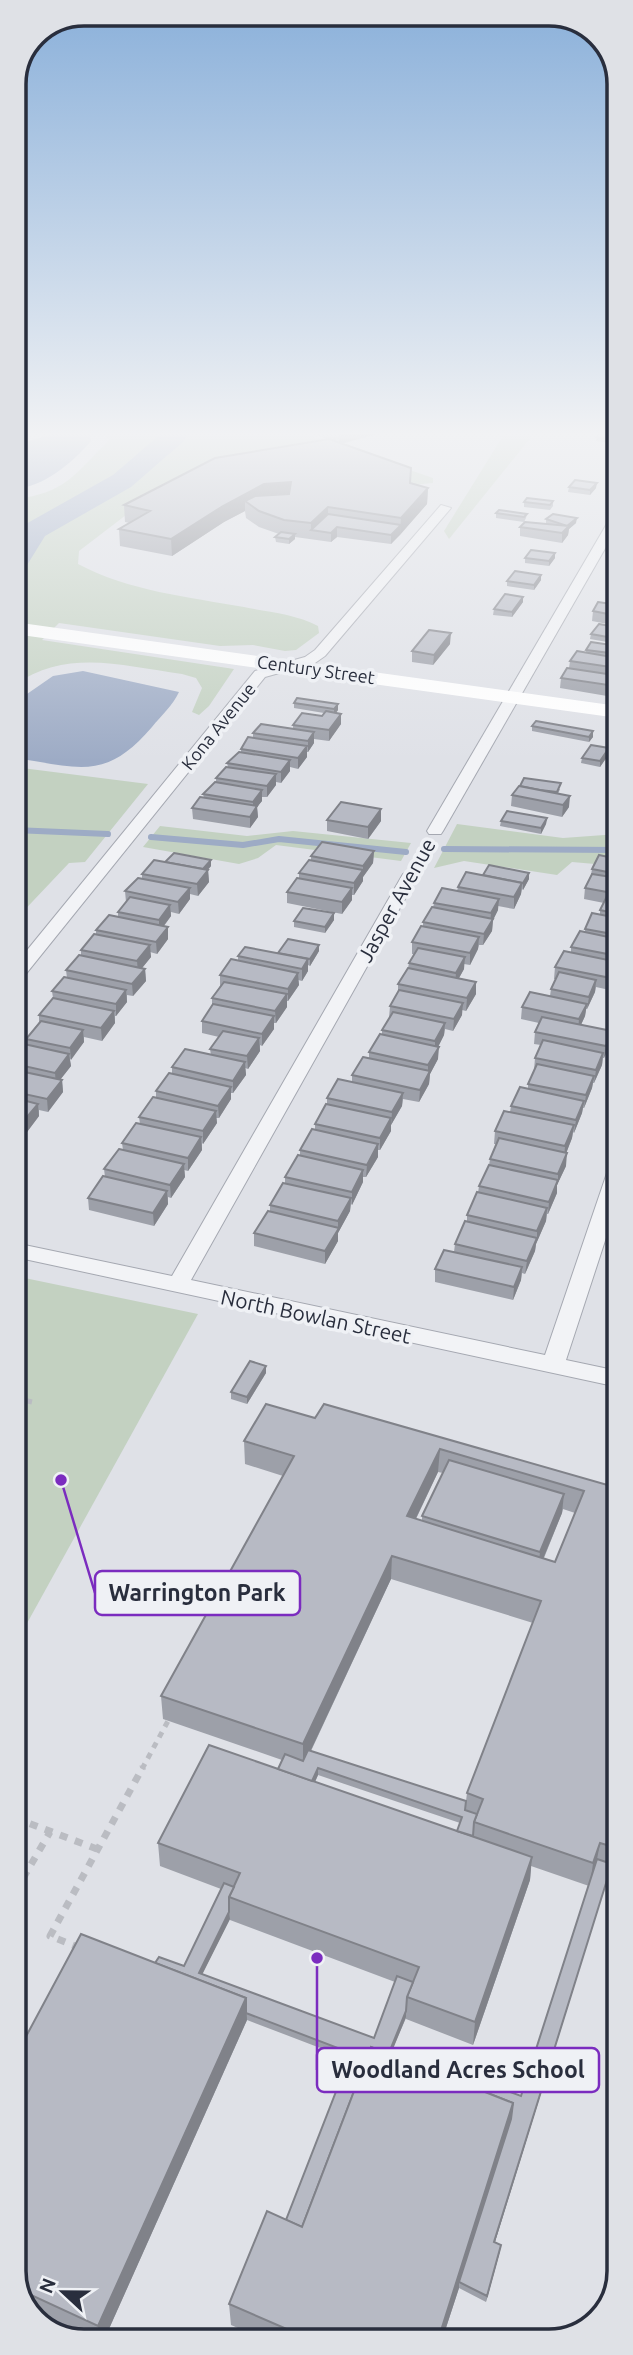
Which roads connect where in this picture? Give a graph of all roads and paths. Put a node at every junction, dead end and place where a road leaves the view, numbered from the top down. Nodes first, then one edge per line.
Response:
1 (417, 541) edge
2 (602, 541) edge
3 (26, 630) edge
4 (292, 666) junction
5 (512, 696) junction
6 (607, 710) edge
7 (435, 831) joint
8 (411, 874) joint
9 (26, 962) edge
10 (607, 1203) edge
11 (26, 1252) edge
12 (177, 1286) junction
13 (553, 1365) junction
14 (607, 1377) edge
15 (26, 1401) edge
16 (32, 1402) dead end
17 (168, 1721) edge
18 (26, 1822) edge
19 (50, 1832) junction
20 (97, 1849) junction
21 (26, 1873) edge
22 (89, 1951) edge

1 - 4 street, Kona Avenue
2 - 5 street, Jasper Avenue
3 - 4 street, Century Street
4 - 5 street, Century Street
4 - 9 street, Kona Avenue
5 - 6 street, Century Street
5 - 7 street, Jasper Avenue
7 - 8 path, Jasper Avenue
8 - 12 street, Jasper Avenue
10 - 13 street
11 - 12 street, North Bowlan Street
12 - 13 street, North Bowlan Street
13 - 14 street, North Bowlan Street
15 - 16 path
17 - 20 path
18 - 19 path
19 - 20 path
19 - 21 path
20 - 22 path

